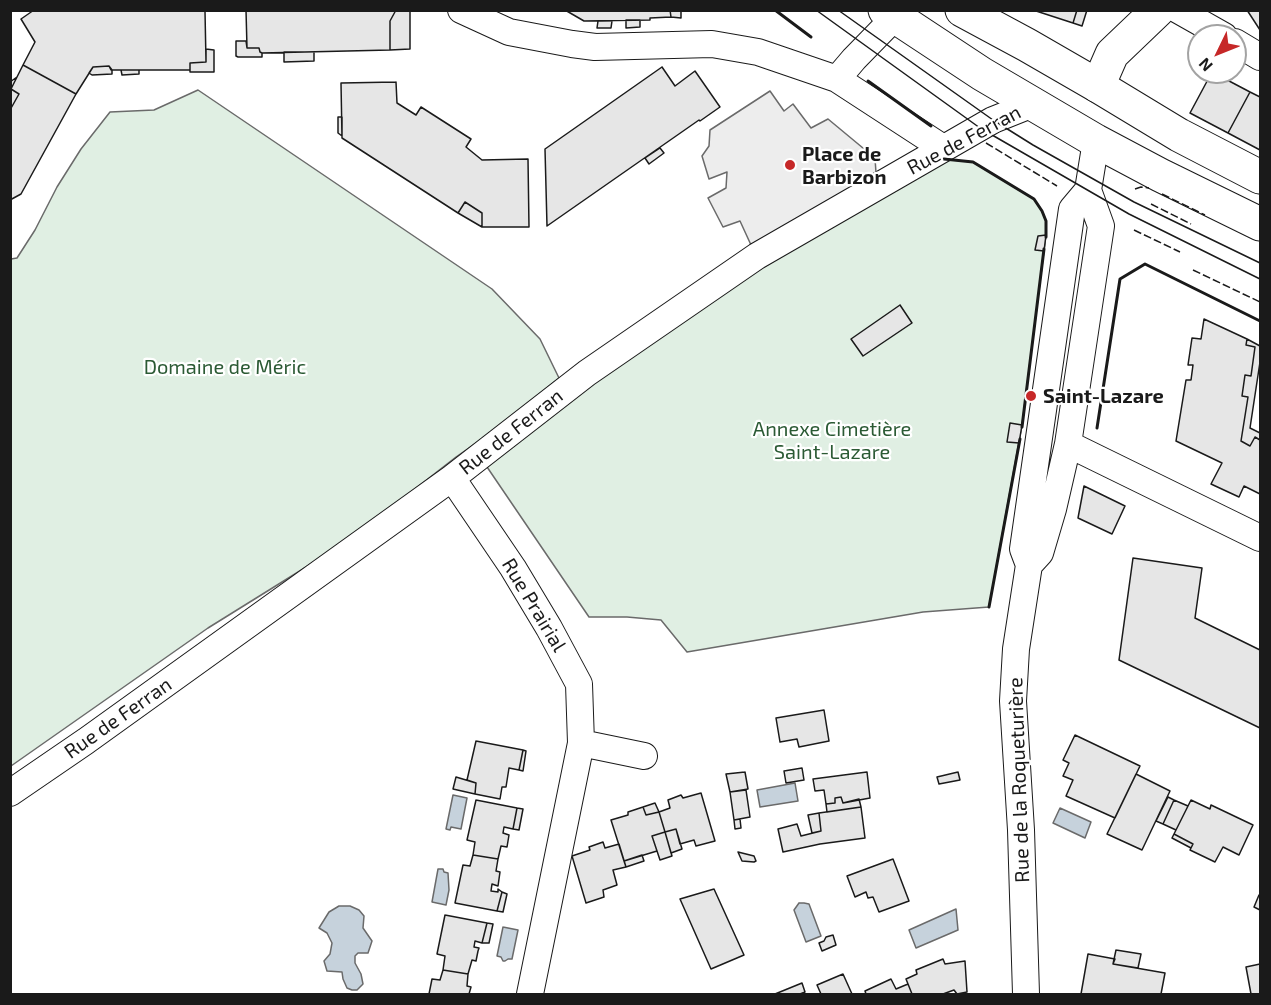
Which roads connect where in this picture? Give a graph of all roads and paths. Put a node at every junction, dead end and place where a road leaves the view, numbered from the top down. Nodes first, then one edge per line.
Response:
1 (461, 10) edge
2 (962, 10) edge
3 (1158, 10) edge
4 (1178, 10) edge
5 (890, 14) edge
6 (1203, 24) edge
7 (1247, 49) edge
8 (1260, 57) edge
9 (837, 79) junction
10 (1098, 86) junction
11 (1033, 104) junction
12 (1096, 141) junction
13 (943, 148) junction
14 (1260, 177) edge
15 (1088, 190) junction
16 (1260, 224) edge
17 (1068, 444) junction
18 (452, 478) junction
19 (1260, 538) edge
20 (1029, 566) junction
21 (581, 743) junction
22 (644, 756) dead end
23 (10, 793) edge
24 (530, 994) edge
25 (1026, 994) edge

1 - 9 street
2 - 10 main road
3 - 10 main road
4 - 6 street
5 - 9 street
5 - 11 main road
7 - 8 street
9 - 13 street
10 - 11 main road
10 - 12 main road
10 - 14 main road
11 - 12 main road
11 - 13 street, Rue de Ferran
12 - 15 street, Rue de la Roqueturière
12 - 16 main road
13 - 18 street, Rue de Ferran
15 - 17 street, Rue de la Roqueturière
15 - 20 street, Rue de la Roqueturière
17 - 19 street
17 - 20 street, Rue de la Roqueturière
18 - 21 street, Rue Prairial
18 - 23 street, Rue de Ferran
20 - 25 street, Rue de la Roqueturière
21 - 22 street
21 - 24 street, Rue Prairial

